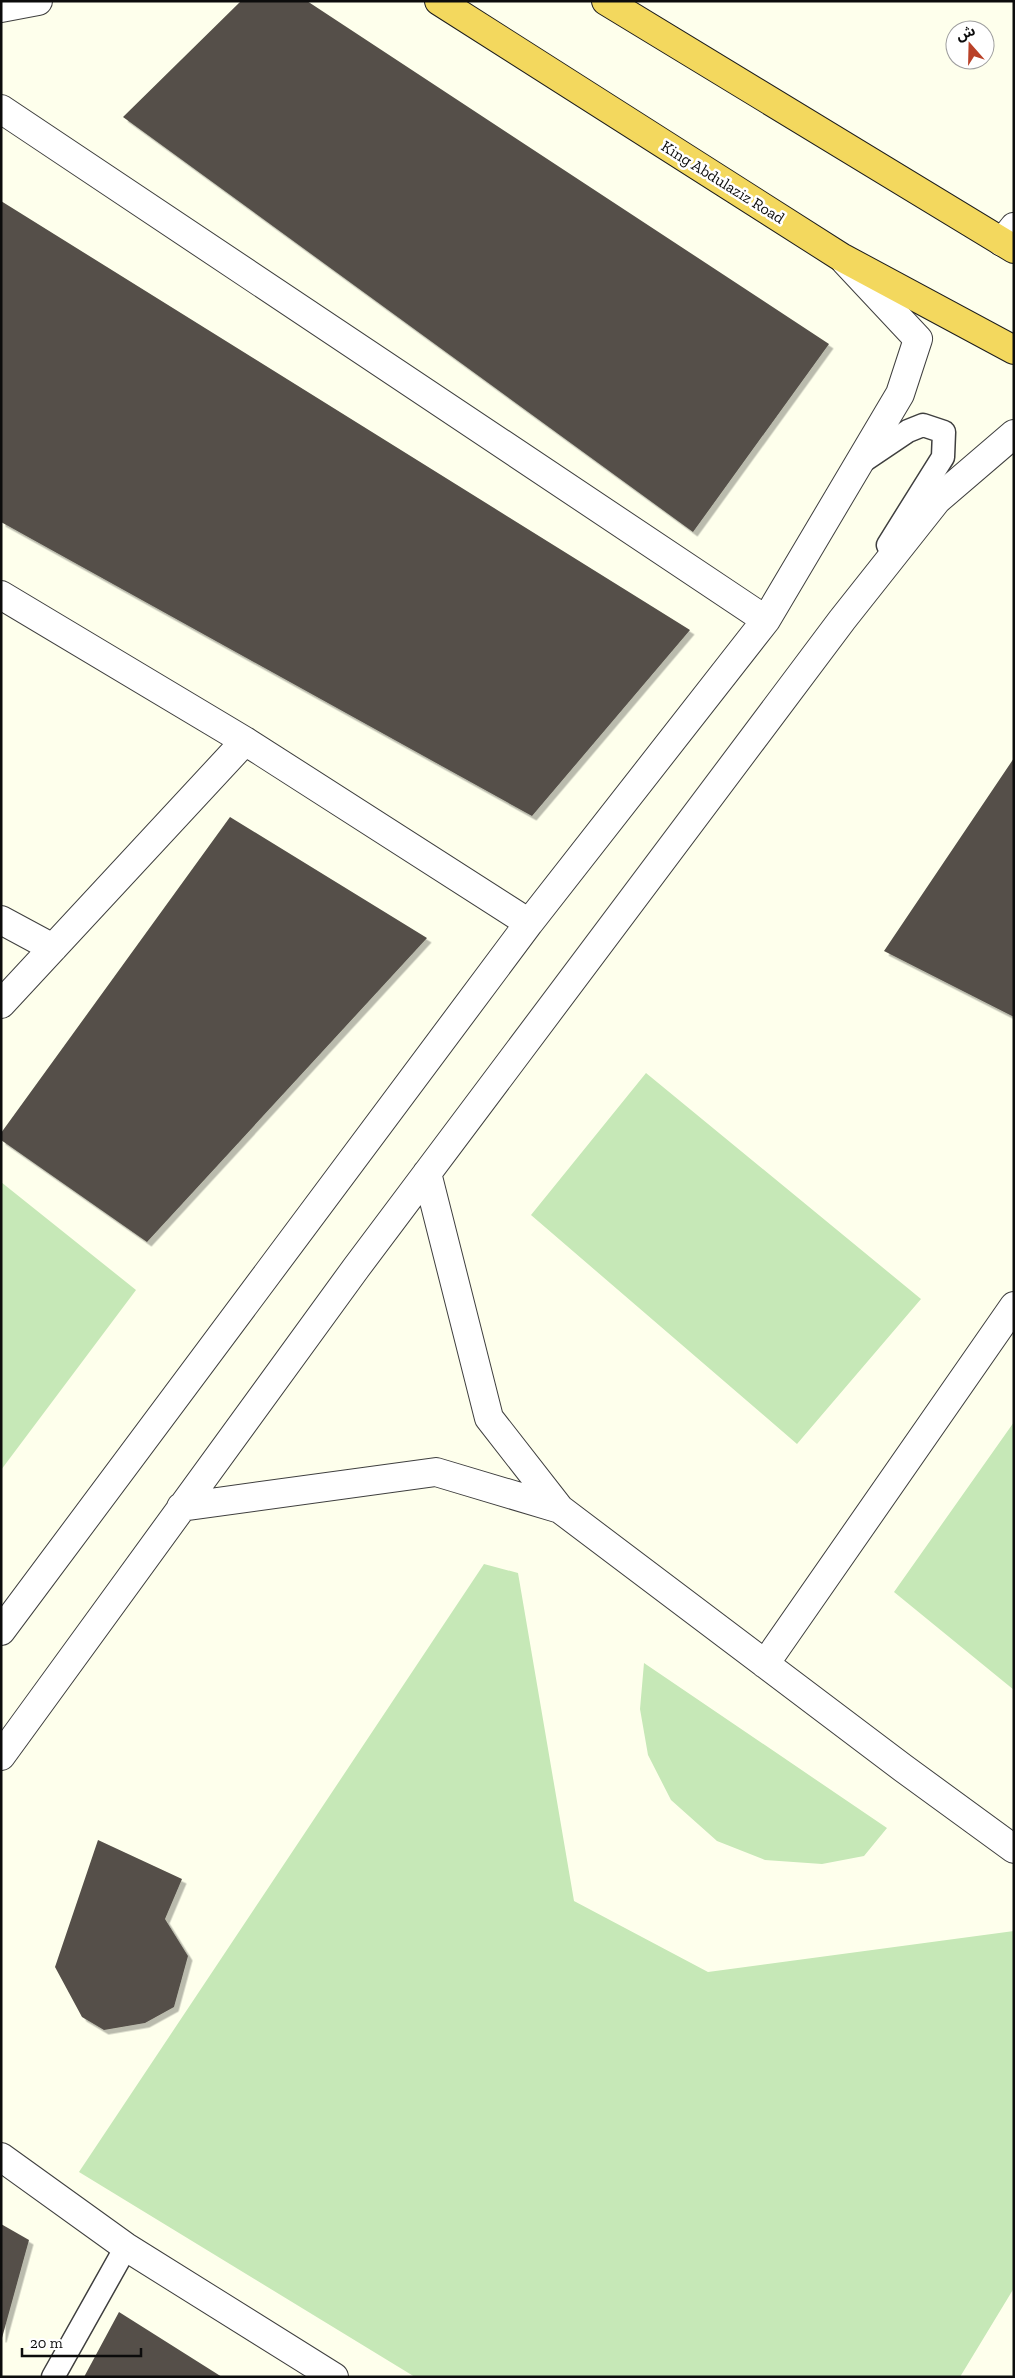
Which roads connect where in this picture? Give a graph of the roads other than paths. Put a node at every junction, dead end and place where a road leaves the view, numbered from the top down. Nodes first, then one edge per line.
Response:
1 (38, 1) edge
2 (439, 1) edge
3 (606, 1) edge
4 (1, 8) edge
5 (1, 109) edge
6 (1010, 239) edge
7 (840, 257) junction
8 (1014, 350) edge
9 (1014, 434) edge
10 (857, 466) junction
11 (1, 595) edge
12 (766, 620) junction
13 (842, 620) junction
14 (245, 741) junction
15 (1, 920) edge
16 (529, 923) junction
17 (53, 948) junction
18 (1, 1004) edge
19 (426, 1173) junction
20 (1014, 1306) edge
21 (181, 1507) junction
22 (560, 1509) junction
23 (1, 1631) edge
24 (765, 1664) junction
25 (1, 1756) edge
26 (1014, 1849) edge
27 (1, 2157) edge
28 (126, 2247) junction
29 (53, 2377) edge
30 (334, 2377) edge

1 - 4 street
2 - 7 highway, King Abdulaziz Road
3 - 6 highway
5 - 12 street
7 - 8 highway, King Abdulaziz Road
7 - 10 street
9 - 13 street
10 - 12 street
10 - 13 lane
11 - 14 street
12 - 16 street
13 - 19 street
14 - 16 street
14 - 17 street
15 - 17 street
16 - 23 street
17 - 18 street
19 - 21 street
19 - 22 street
20 - 24 street
21 - 22 street
21 - 25 street
22 - 24 street
24 - 26 street
27 - 28 street
28 - 29 lane
28 - 30 street

